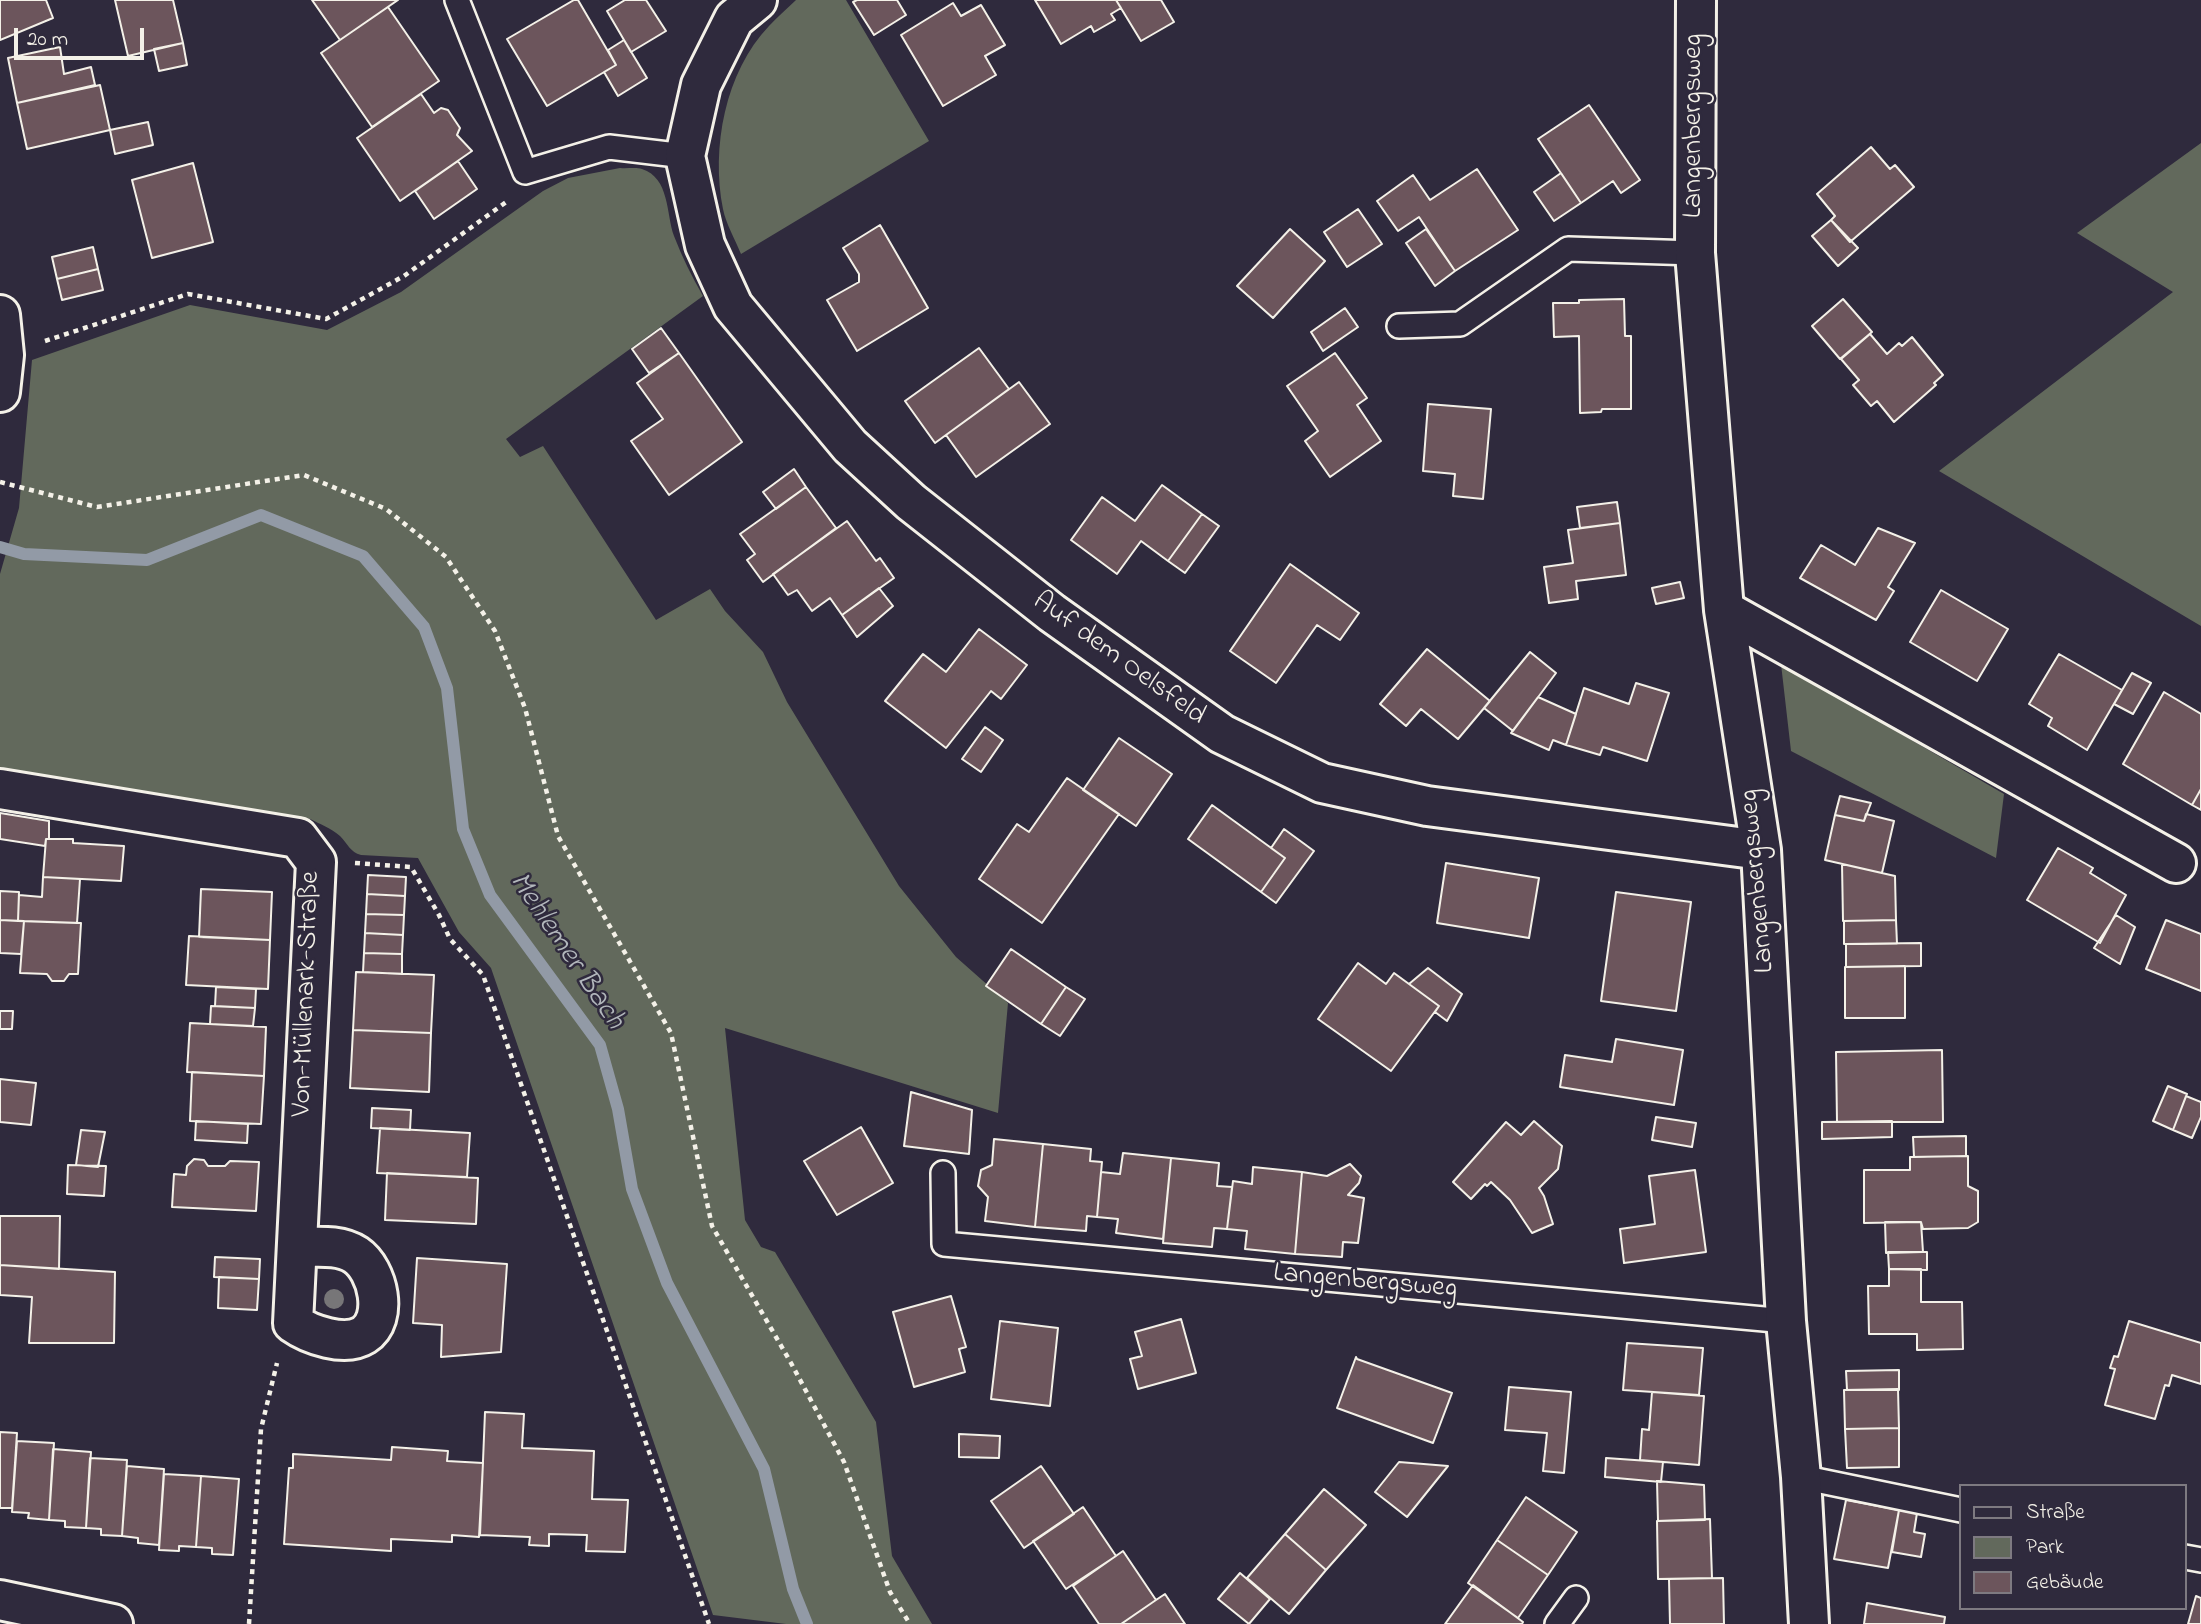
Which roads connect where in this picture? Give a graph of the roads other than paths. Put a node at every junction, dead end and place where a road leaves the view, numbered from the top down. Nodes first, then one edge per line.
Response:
1 (457, 0) edge
2 (757, 0) edge
3 (1696, 0) edge
4 (685, 156) junction
5 (1695, 253) junction
6 (0, 314) edge
7 (1399, 326) dead end
8 (0, 393) edge
9 (1724, 610) junction
10 (0, 789) edge
11 (1761, 850) junction
12 (2176, 863) dead end
13 (943, 1173) dead end
14 (298, 1247) junction
15 (1786, 1321) junction
16 (1801, 1477) junction
17 (1960, 1510) edge
18 (1576, 1598) dead end
19 (0, 1600) edge
20 (113, 1624) edge
21 (1557, 1624) edge
22 (1809, 1624) edge

1 - 4 lane
2 - 4 street, Auf dem Oelsfeld
3 - 5 street, Langenbergsweg
4 - 11 street, Auf dem Oelsfeld
5 - 7 lane, Langenbergsweg
5 - 9 street, Langenbergsweg
6 - 8 street
9 - 11 street, Langenbergsweg
9 - 12 street
10 - 14 street, Von-Müllenark-Straße
11 - 15 street, Langenbergsweg
13 - 15 lane, Langenbergsweg
14 - 14 street, Von-Müllenark-Straße
15 - 16 street, Langenbergsweg
16 - 17 lane
16 - 22 street, Langenbergsweg
18 - 21 lane
19 - 20 street

